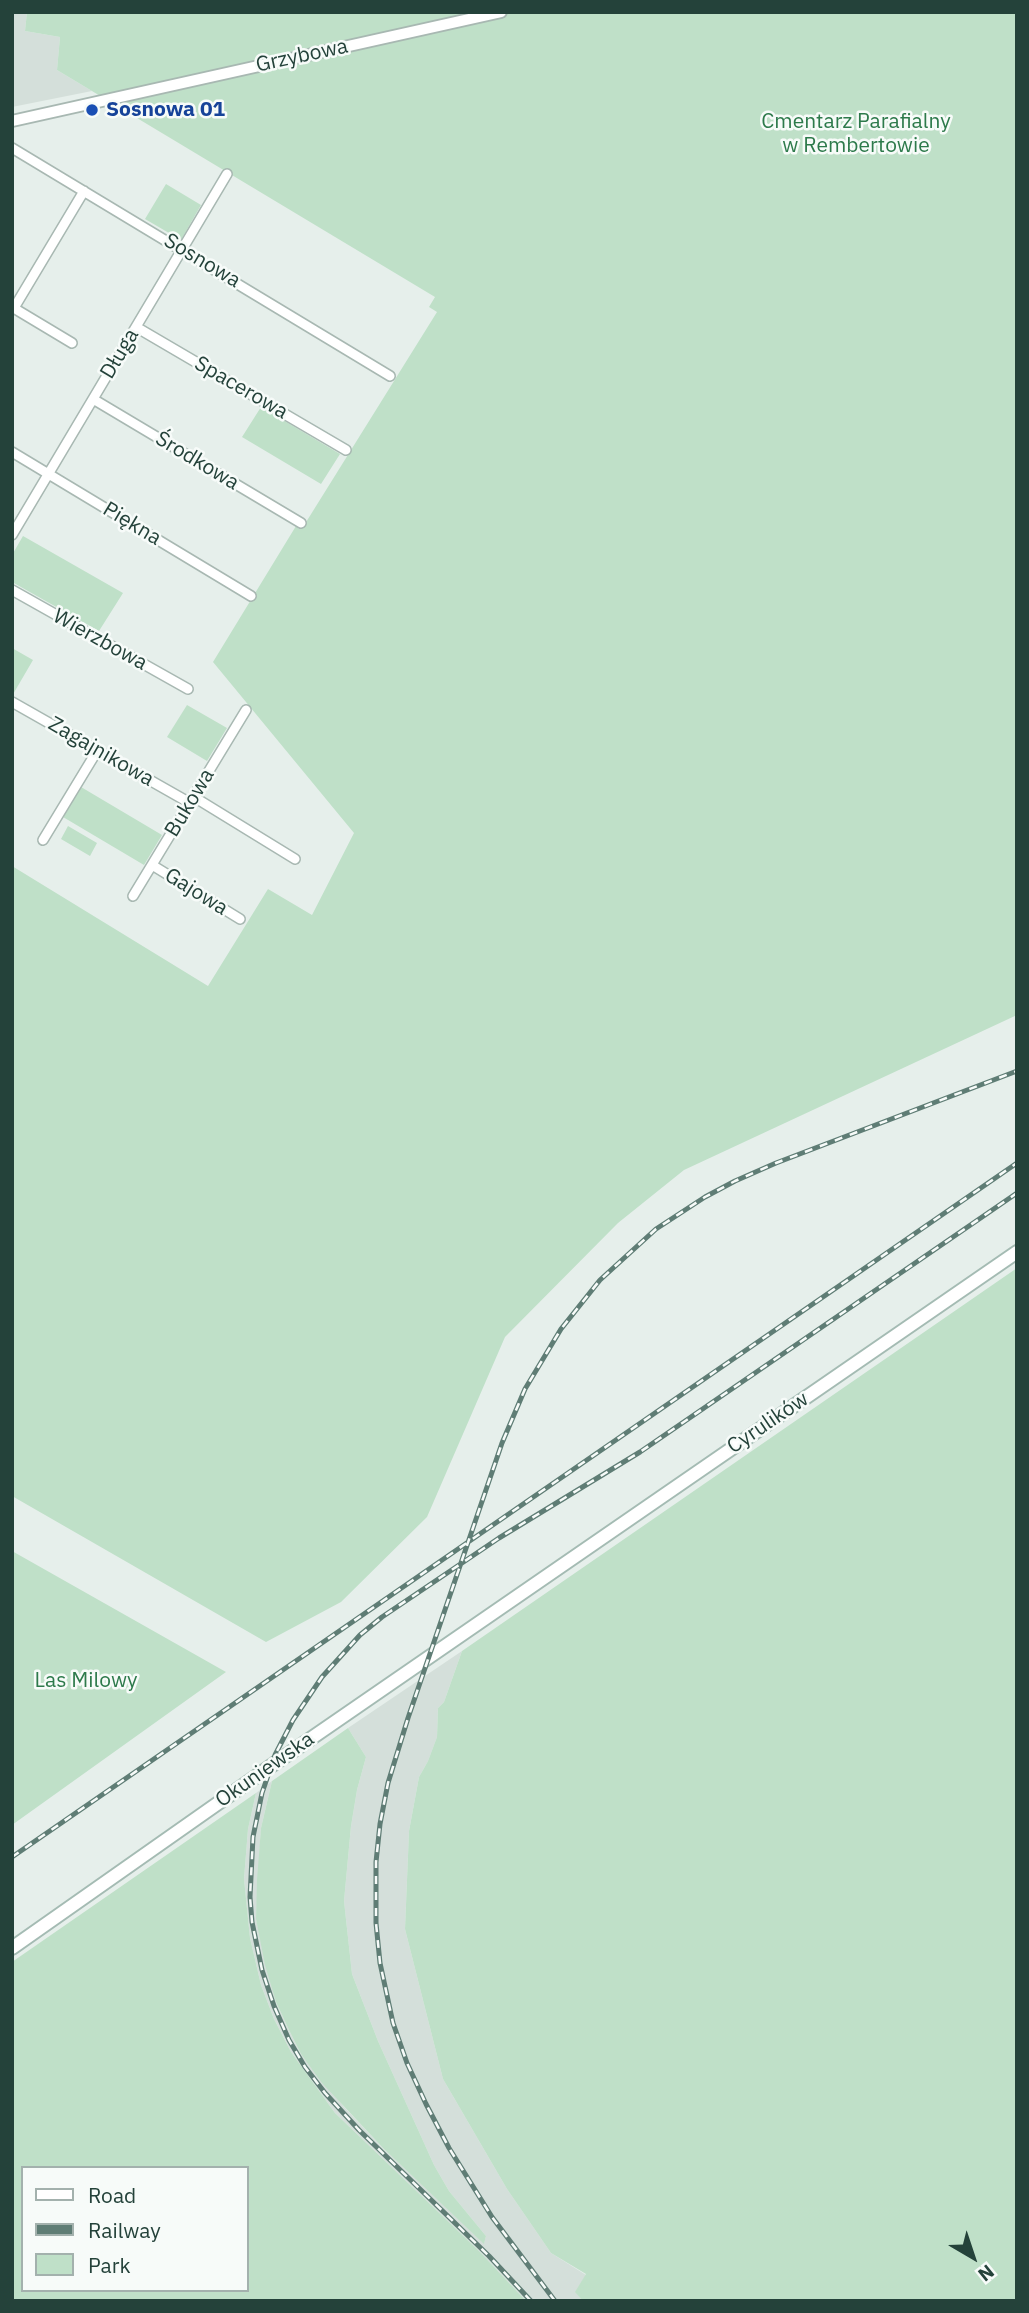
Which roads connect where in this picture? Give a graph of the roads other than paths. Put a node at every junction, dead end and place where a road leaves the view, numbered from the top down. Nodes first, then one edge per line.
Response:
1 (501, 12) edge
2 (12, 121) edge
3 (12, 148) edge
4 (227, 174) dead end
5 (84, 191) junction
6 (182, 250) junction
7 (13, 308) edge
8 (136, 327) junction
9 (72, 343) dead end
10 (390, 376) dead end
11 (93, 399) junction
12 (346, 450) dead end
13 (12, 452) edge
14 (47, 473) junction
15 (301, 523) dead end
16 (12, 535) edge
17 (12, 590) edge
18 (251, 596) dead end
19 (188, 689) dead end
20 (12, 702) edge
21 (246, 710) dead end
22 (97, 751) junction
23 (192, 800) junction
24 (43, 840) dead end
25 (295, 859) dead end
26 (152, 865) junction
27 (133, 896) dead end
28 (240, 919) dead end
29 (1017, 1252) edge
30 (519, 1595) joint
31 (12, 1948) edge

1 - 2 street, Grzybowa
3 - 5 street, Sosnowa
4 - 6 street, Długa
5 - 6 street, Sosnowa
5 - 7 street
6 - 8 street, Długa
6 - 10 street, Sosnowa
7 - 9 street
8 - 11 street, Długa
8 - 12 street, Spacerowa
11 - 14 street, Długa
11 - 15 street, Środkowa
13 - 14 street, Piękna
14 - 16 street, Długa
14 - 18 street, Piękna
17 - 19 street, Wierzbowa
20 - 22 street, Zagajnikowa
21 - 23 street, Bukowa
22 - 23 street, Zagajnikowa
22 - 24 street
23 - 25 street, Zagajnikowa
23 - 26 street, Bukowa
26 - 27 street, Bukowa
26 - 28 street, Gajowa
29 - 30 main road, Cyrulików
30 - 31 main road, Okuniewska

